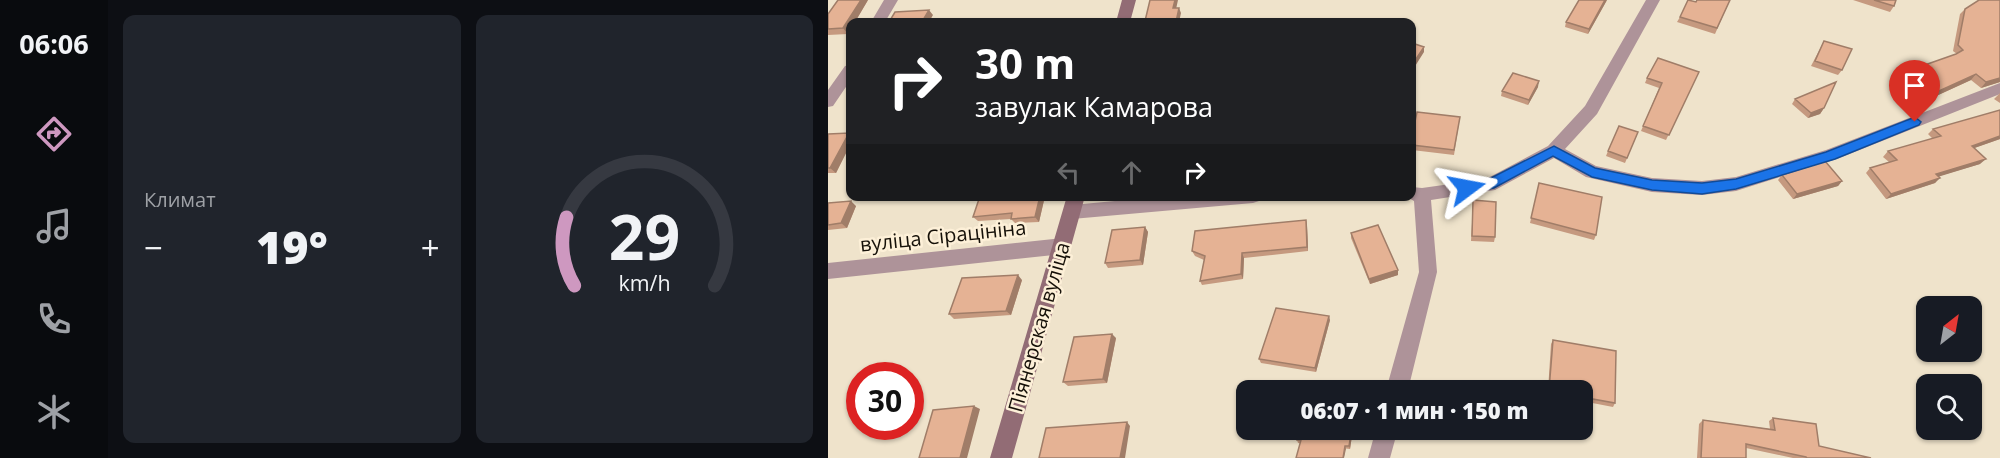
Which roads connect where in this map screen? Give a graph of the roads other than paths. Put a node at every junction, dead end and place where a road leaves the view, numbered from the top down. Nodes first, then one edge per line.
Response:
1 (891, 0) edge
2 (1129, 0) edge
3 (1653, 0) edge
4 (880, 18) edge
5 (1124, 18) edge
6 (846, 76) edge
7 (2000, 88) edge
8 (828, 102) edge
9 (1554, 150) junction
10 (1417, 195) edge
11 (1141, 201) edge
12 (1074, 204) edge
13 (1063, 246) junction
14 (828, 271) edge
15 (1400, 380) edge
16 (1385, 440) edge
17 (1382, 457) edge
18 (1001, 458) edge

1 - 4 street
2 - 5 street
3 - 9 street
6 - 8 street
7 - 9 street
9 - 10 street
10 - 15 street
11 - 12 street
12 - 13 street, Піянерская вуліца
13 - 14 street, вуліца Сірацініна
13 - 18 street, Піянерская вуліца
16 - 17 street

